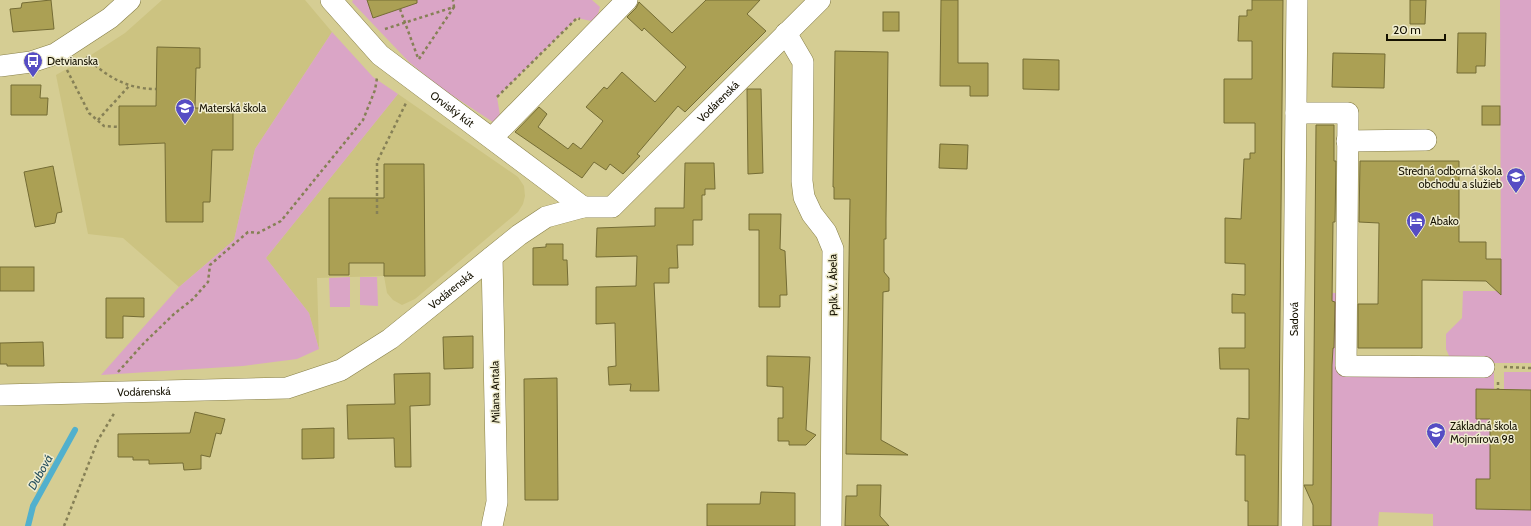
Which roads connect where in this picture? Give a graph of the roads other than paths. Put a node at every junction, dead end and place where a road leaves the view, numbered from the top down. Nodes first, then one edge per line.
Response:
1 (130, 0) edge
2 (331, 0) edge
3 (627, 0) edge
4 (820, 0) edge
5 (1297, 0) edge
6 (786, 33) junction
7 (0, 66) edge
8 (1296, 113) junction
9 (492, 138) junction
10 (1426, 140) dead end
11 (1347, 141) junction
12 (584, 208) junction
13 (492, 256) junction
14 (1484, 367) road end
15 (0, 395) edge
16 (492, 526) edge
17 (831, 526) edge
18 (1292, 526) edge

1 - 7 street
2 - 9 street, Orviský kút
3 - 9 street
4 - 6 street, Vodárenská
5 - 8 street, Sadová
6 - 12 street, Vodárenská
6 - 17 street, Pplk. V. Ábela
8 - 11 street
8 - 18 street, Sadová
9 - 12 street, Orviský kút
10 - 11 street
11 - 14 street
12 - 13 street, Vodárenská
13 - 15 street, Vodárenská
13 - 16 street, Milana Antala

